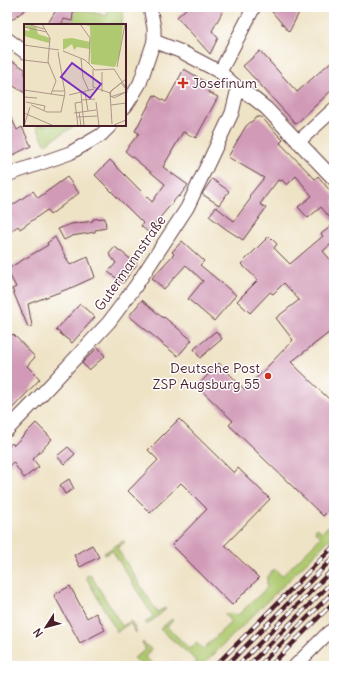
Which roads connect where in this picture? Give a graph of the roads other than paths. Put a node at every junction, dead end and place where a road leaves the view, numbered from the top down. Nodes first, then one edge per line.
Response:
1 (150, 7) edge
2 (254, 7) edge
3 (7, 39) edge
4 (154, 41) junction
5 (24, 51) edge
6 (220, 72) junction
7 (238, 88) junction
8 (127, 100) edge
9 (334, 109) edge
10 (110, 126) edge
11 (298, 142) junction
12 (7, 175) edge
13 (334, 179) edge
14 (7, 430) edge
15 (334, 630) edge
16 (295, 666) edge

1 - 4 street
2 - 6 street
3 - 5 street
4 - 6 street
4 - 8 street
6 - 7 street
7 - 11 street
7 - 14 street, Gutermannstraße
9 - 11 street
10 - 12 street
11 - 13 street
15 - 16 street

